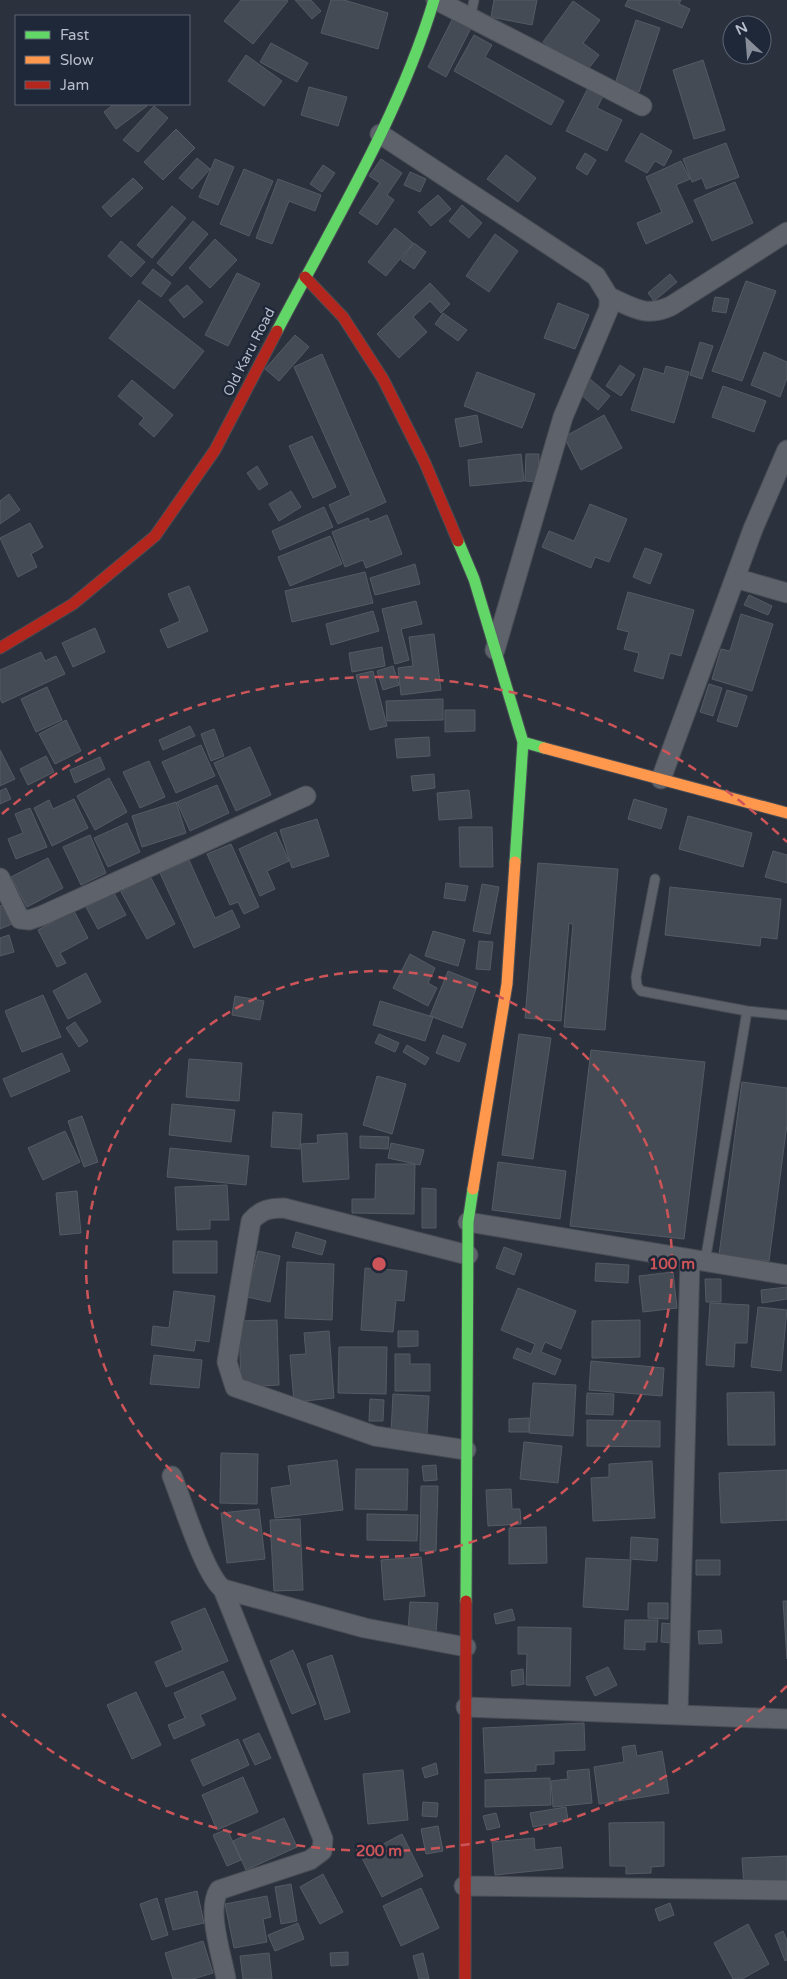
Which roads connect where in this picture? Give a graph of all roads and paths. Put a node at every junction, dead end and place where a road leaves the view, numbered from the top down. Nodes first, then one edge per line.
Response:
1 (435, 0) edge
2 (474, 0) edge
3 (470, 19) junction
4 (642, 106) dead end
5 (380, 134) junction
6 (787, 232) edge
7 (305, 277) junction
8 (609, 296) junction
9 (787, 450) edge
10 (735, 578) junction
11 (787, 593) edge
12 (0, 648) edge
13 (496, 650) junction
14 (522, 742) junction
15 (661, 779) junction
16 (306, 796) dead end
17 (787, 813) edge
18 (0, 878) edge
19 (656, 879) dead end
20 (747, 1011) junction
21 (787, 1015) edge
22 (468, 1222) junction
23 (468, 1255) junction
24 (697, 1260) junction
25 (787, 1275) edge
26 (466, 1450) junction
27 (172, 1476) dead end
28 (223, 1589) junction
29 (466, 1647) junction
30 (466, 1707) junction
31 (678, 1714) junction
32 (787, 1718) edge
33 (464, 1886) junction
34 (787, 1890) edge
35 (226, 1979) edge
36 (465, 1979) edge

1 - 3 street
1 - 5 street, Old Karu Road
2 - 3 lane
3 - 4 street
5 - 7 street, Old Karu Road
5 - 8 street
6 - 8 street
7 - 12 street, Old Karu Road
7 - 13 street
8 - 13 street
9 - 10 street
10 - 11 street
10 - 15 street
13 - 14 street
14 - 15 street
14 - 22 street
15 - 17 street
16 - 18 street
19 - 20 lane
20 - 21 lane
20 - 24 lane
22 - 23 street
22 - 24 street
23 - 26 street
23 - 26 street
24 - 25 street
24 - 31 street
26 - 29 street
27 - 28 street
28 - 29 street
28 - 35 street
29 - 30 street
30 - 31 street
30 - 33 street
31 - 32 street
33 - 34 street
33 - 36 street

